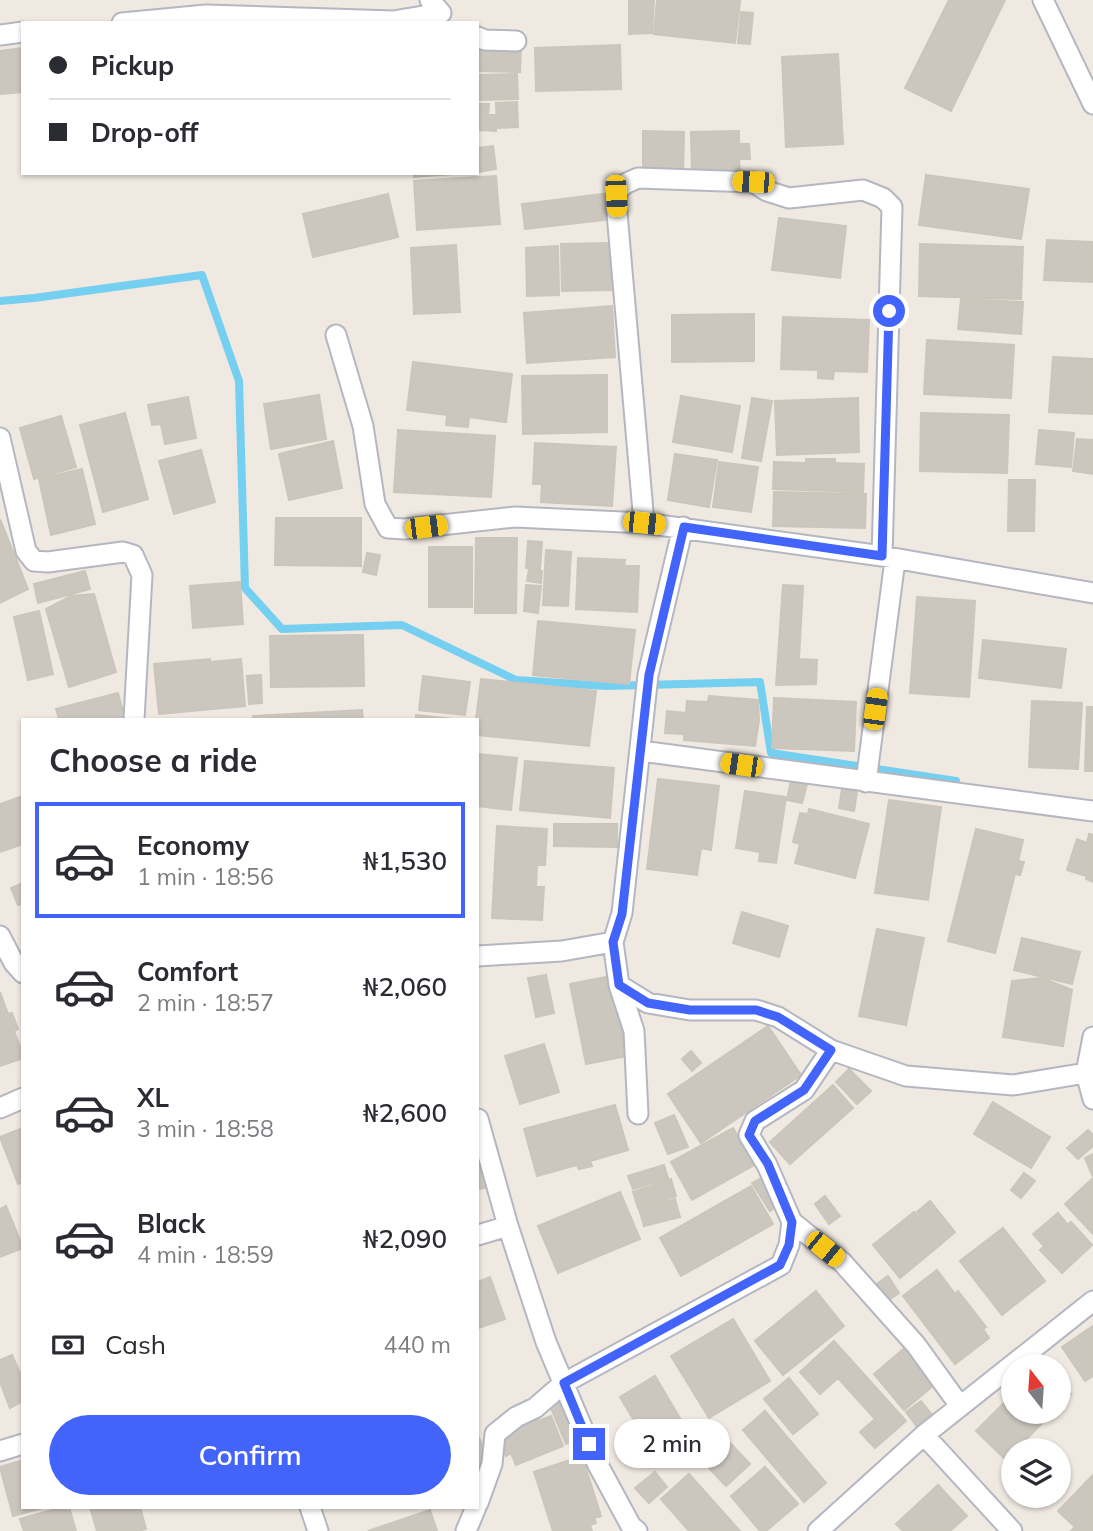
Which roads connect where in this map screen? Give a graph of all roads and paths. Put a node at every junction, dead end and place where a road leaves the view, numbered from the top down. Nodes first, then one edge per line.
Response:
1 (1044, 0) edge
2 (206, 7) edge
3 (441, 12) edge
4 (132, 21) edge
5 (21, 32) edge
6 (0, 35) edge
7 (479, 37) edge
8 (516, 41) dead end
9 (1093, 104) edge
10 (336, 335) dead end
11 (0, 438) edge
12 (644, 523) junction
13 (684, 527) junction
14 (888, 558) junction
15 (1093, 593) edge
16 (134, 718) edge
17 (641, 751) junction
18 (866, 782) junction
19 (1093, 811) edge
20 (0, 936) edge
21 (613, 942) junction
22 (479, 956) edge
23 (21, 971) edge
24 (619, 985) junction
25 (1093, 1037) edge
26 (831, 1050) junction
27 (1086, 1073) junction
28 (21, 1099) edge
29 (1093, 1099) edge
30 (0, 1108) edge
31 (638, 1114) dead end
32 (479, 1123) edge
33 (792, 1222) junction
34 (508, 1226) junction
35 (479, 1235) edge
36 (1093, 1301) edge
37 (564, 1383) junction
38 (960, 1406) junction
39 (924, 1434) junction
40 (21, 1445) edge
41 (0, 1451) edge
42 (479, 1500) edge
43 (311, 1509) edge
44 (475, 1509) edge
45 (632, 1529) edge
46 (318, 1531) edge
47 (466, 1531) edge
48 (818, 1531) edge
49 (1012, 1531) edge

1 - 9 street
2 - 3 street
2 - 4 street
5 - 6 street
7 - 8 street
10 - 12 street
11 - 16 street
12 - 13 street
12 - 14 street
13 - 14 street
13 - 17 street
14 - 15 street
14 - 18 street
17 - 18 street
17 - 21 street
18 - 19 street
20 - 23 street
21 - 22 street
21 - 24 street
24 - 26 street
24 - 31 street
25 - 27 street
26 - 27 street
26 - 33 street
27 - 29 street
28 - 30 street
32 - 34 street
33 - 37 street
33 - 38 street
34 - 35 street
34 - 37 street
36 - 38 street
37 - 42 street
37 - 45 street
38 - 39 street
39 - 48 street
39 - 49 street
40 - 41 street
43 - 46 street
44 - 47 street

